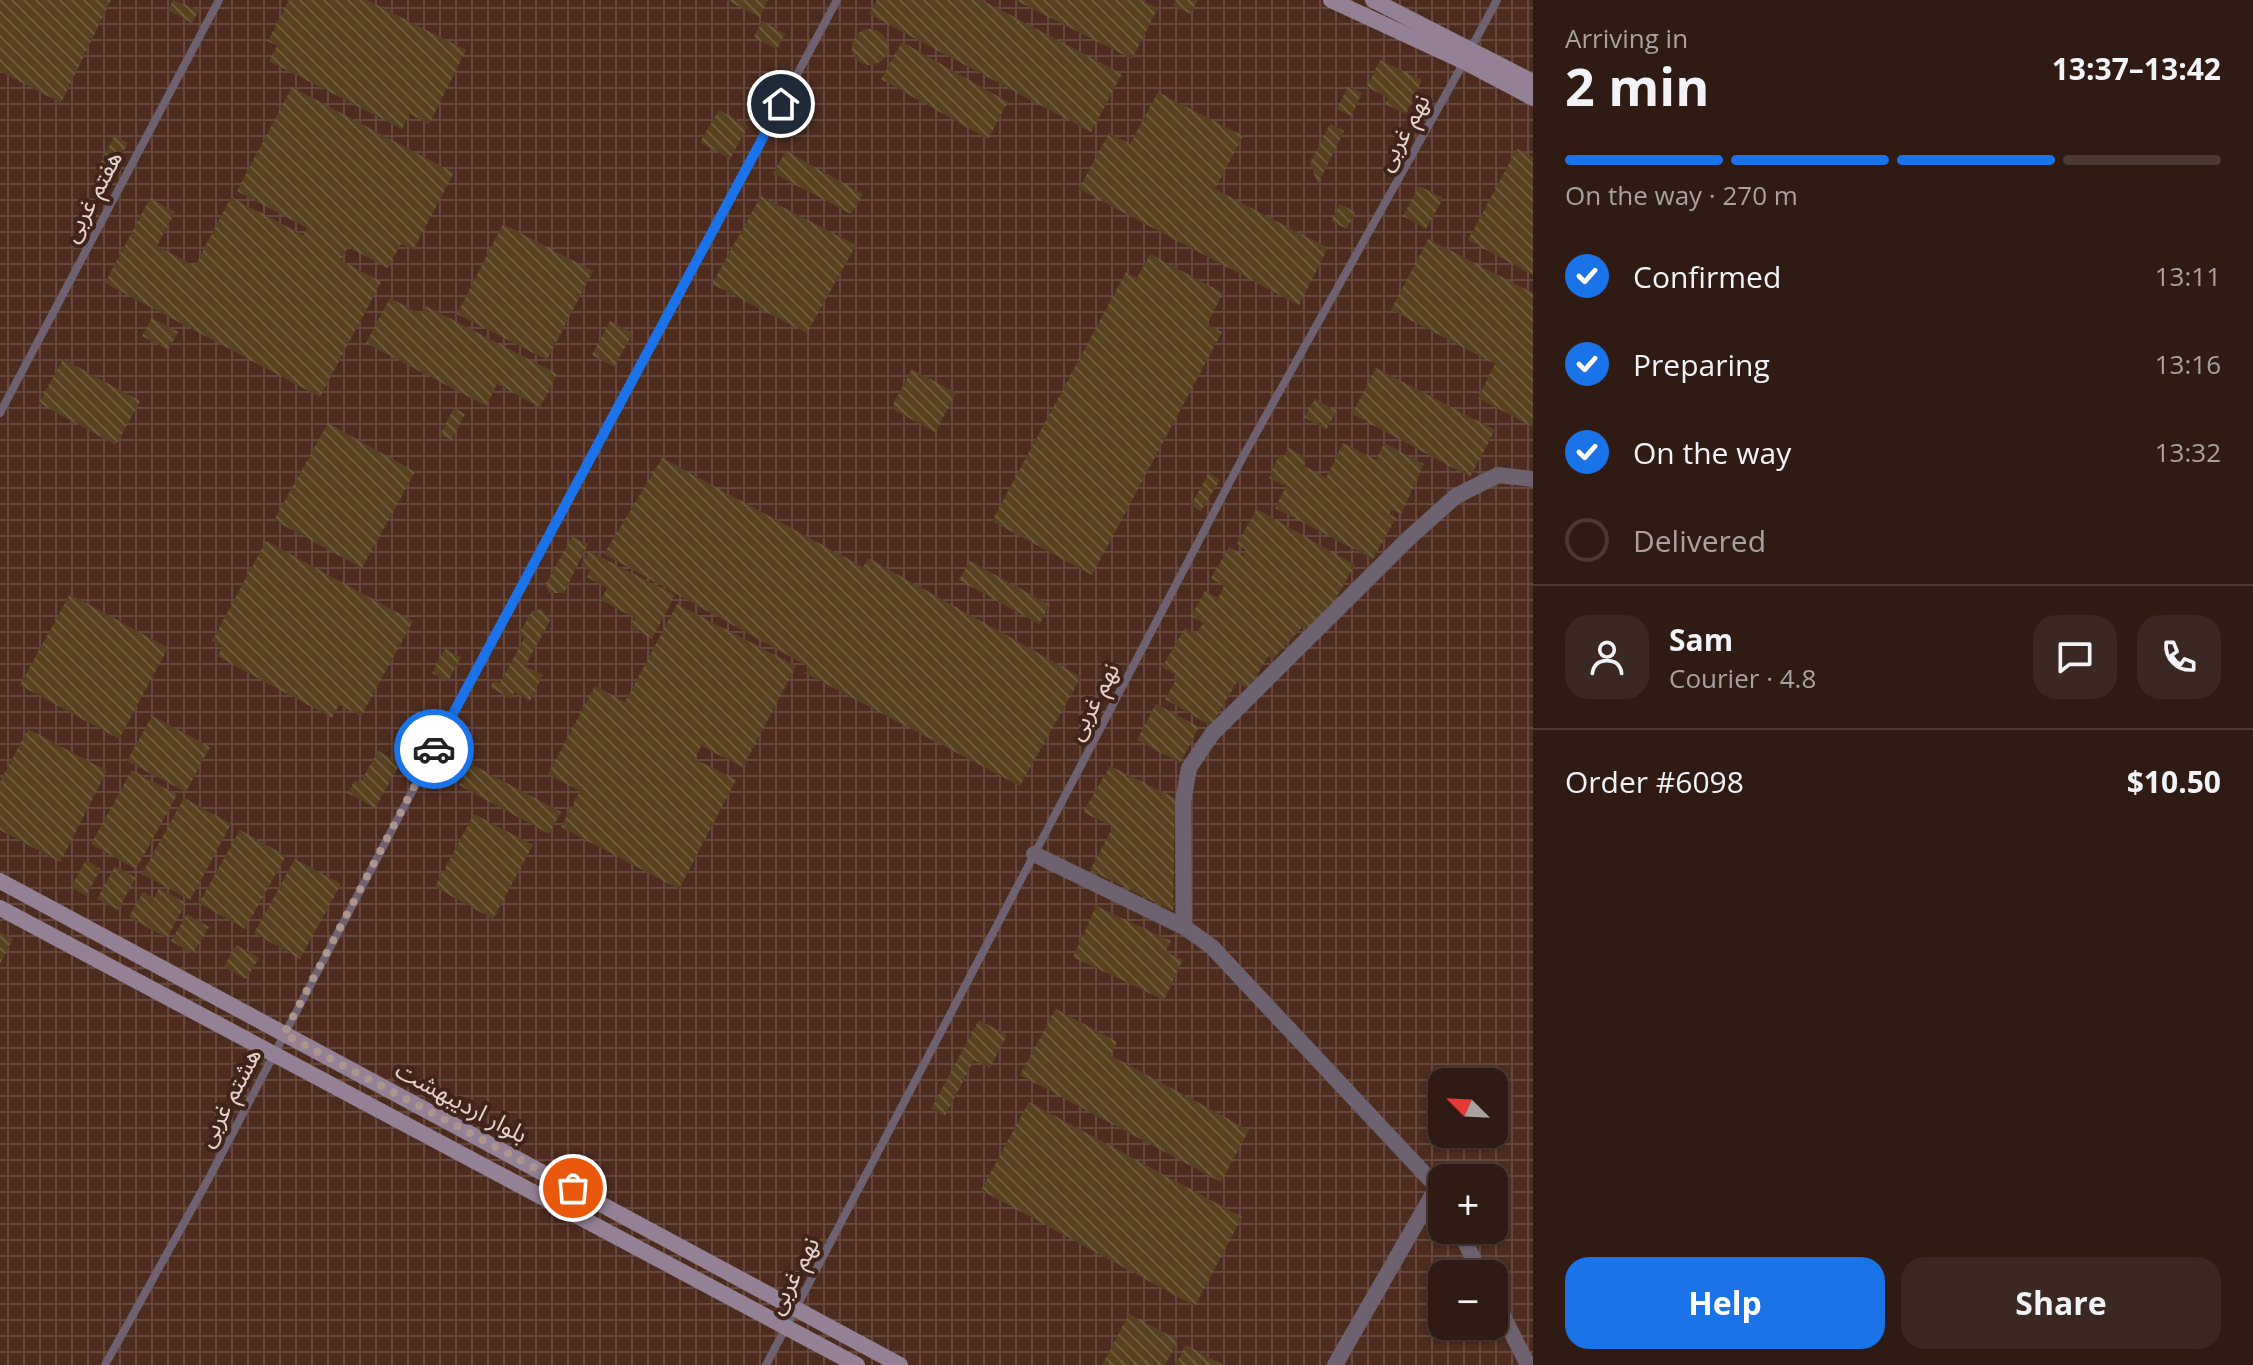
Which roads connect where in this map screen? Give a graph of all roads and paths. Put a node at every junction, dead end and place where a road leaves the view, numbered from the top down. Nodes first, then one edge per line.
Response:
1 (219, 0) edge
2 (837, 0) edge
3 (1331, 0) edge
4 (1373, 0) edge
5 (1497, 0) edge
6 (1467, 56) junction
7 (1533, 82) edge
8 (1533, 98) edge
9 (0, 413) edge
10 (1533, 479) edge
11 (1034, 854) junction
12 (0, 881) edge
13 (0, 908) edge
14 (1184, 927) junction
15 (284, 1034) junction
16 (274, 1053) junction
17 (1428, 1180) edge
18 (1428, 1210) edge
19 (798, 1310) junction
20 (1508, 1326) edge
21 (787, 1327) junction
22 (105, 1365) edge
23 (766, 1365) edge
24 (857, 1365) edge
25 (900, 1365) edge
26 (1335, 1365) edge
27 (1528, 1365) edge

1 - 9 lane, هفتم غربی
2 - 15 lane, هشتم غربی
3 - 6 street
4 - 6 street
5 - 6 lane, نهم غربی
6 - 7 street
6 - 8 street
6 - 11 lane, نهم غربی
10 - 14 street
11 - 14 street
11 - 19 lane, نهم غربی
12 - 15 street, بلوار اردیبهشت
13 - 16 street, بلوار اردیبهشت
14 - 17 street
15 - 16 lane, هشتم غربی
15 - 19 street, بلوار اردیبهشت
16 - 21 street, بلوار اردیبهشت
16 - 22 lane, هشتم غربی
18 - 26 street
19 - 21 lane, نهم غربی
19 - 25 street, بلوار اردیبهشت
20 - 27 street
21 - 23 lane, نهم غربی
21 - 24 street, بلوار اردیبهشت

